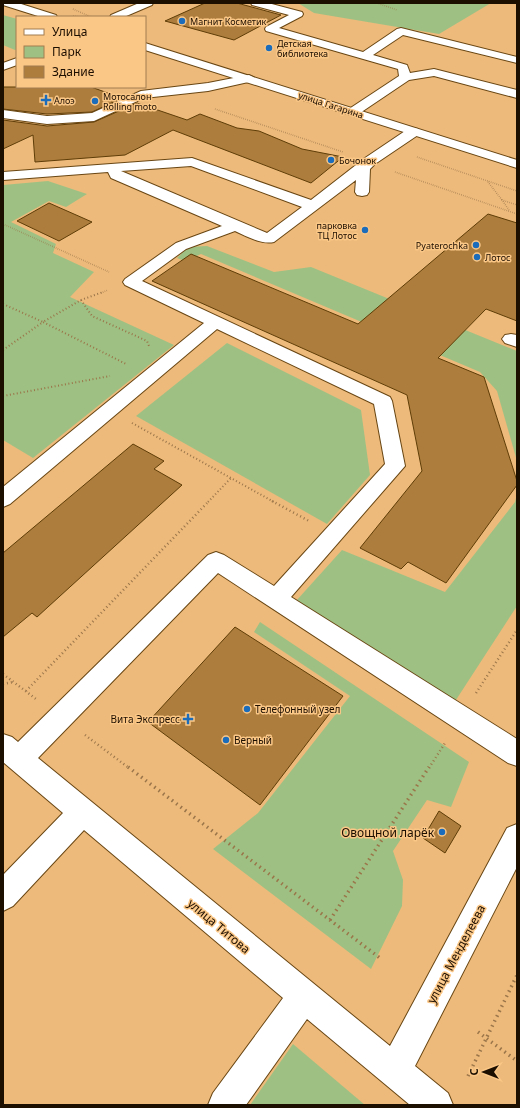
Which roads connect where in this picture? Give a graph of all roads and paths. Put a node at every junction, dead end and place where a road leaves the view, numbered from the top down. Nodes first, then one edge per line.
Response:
1 (7, 3) edge
2 (148, 3) edge
3 (258, 3) edge
4 (377, 3) edge
5 (399, 10) dead end
6 (49, 16) edge
7 (117, 16) edge
8 (146, 46) edge
9 (364, 56) junction
10 (517, 60) edge
11 (16, 61) edge
12 (3, 67) edge
13 (404, 72) junction
14 (249, 79) junction
15 (168, 91) junction
16 (517, 94) edge
17 (353, 112) junction
18 (3, 114) edge
19 (413, 132) junction
20 (366, 164) junction
21 (517, 164) edge
22 (113, 169) junction
23 (3, 176) edge
24 (488, 182) dead end
25 (362, 192) dead end
26 (502, 200) junction
27 (517, 205) edge
28 (313, 206) junction
29 (510, 211) junction
30 (517, 214) edge
31 (3, 224) edge
32 (236, 226) junction
33 (131, 282) junction
34 (109, 290) dead end
35 (81, 300) junction
36 (3, 304) edge
37 (43, 322) junction
38 (215, 322) junction
39 (3, 350) edge
40 (132, 367) junction
41 (154, 372) junction
42 (3, 396) edge
43 (108, 410) junction
44 (231, 478) junction
45 (3, 498) edge
46 (334, 535) junction
47 (276, 598) junction
48 (517, 630) edge
49 (3, 674) edge
50 (14, 682) junction
51 (3, 684) edge
52 (26, 691) junction
53 (61, 717) junction
54 (461, 718) junction
55 (11, 753) edge
56 (517, 754) edge
57 (82, 812) junction
58 (517, 838) edge
59 (3, 896) edge
60 (330, 920) junction
61 (380, 958) dead end
62 (517, 975) edge
63 (304, 996) junction
64 (478, 1032) dead end
65 (486, 1038) junction
66 (517, 1061) edge
67 (395, 1070) junction
68 (468, 1076) dead end
69 (225, 1105) edge
70 (436, 1105) edge

1 - 6 main road
2 - 7 main road
3 - 9 main road
4 - 5 path
8 - 14 main road, улица Гагарина
9 - 10 main road
9 - 13 main road
11 - 12 main road
13 - 16 main road
13 - 17 main road
14 - 15 main road
14 - 17 main road, улица Гагарина
15 - 18 main road
15 - 20 path
17 - 19 main road, улица Гагарина
19 - 20 main road
19 - 21 main road, улица Гагарина
20 - 25 main road
20 - 28 main road
20 - 29 path
22 - 23 main road
22 - 28 main road
22 - 32 main road
24 - 26 path
26 - 27 path
26 - 29 path
28 - 32 main road
29 - 30 path
31 - 33 path
32 - 33 main road
33 - 38 main road
34 - 35 path
35 - 37 path
35 - 41 path
36 - 37 path
37 - 39 path
37 - 40 path
38 - 41 main road
38 - 46 main road
40 - 41 path
40 - 42 path
41 - 43 main road
43 - 44 path
43 - 45 main road
44 - 46 path
44 - 52 path
46 - 47 main road
47 - 53 main road
47 - 54 main road
48 - 54 path
49 - 50 path
50 - 51 path
50 - 52 path
52 - 53 path
53 - 55 main road
53 - 60 path
54 - 56 main road
54 - 60 path
55 - 57 main road, улица Титова
57 - 59 main road
57 - 63 main road, улица Титова
58 - 67 main road, улица Менделеева
60 - 61 path
62 - 65 path
63 - 67 main road, улица Титова
63 - 69 main road
64 - 65 path
65 - 66 path
65 - 68 path
67 - 70 main road, улица Титова

